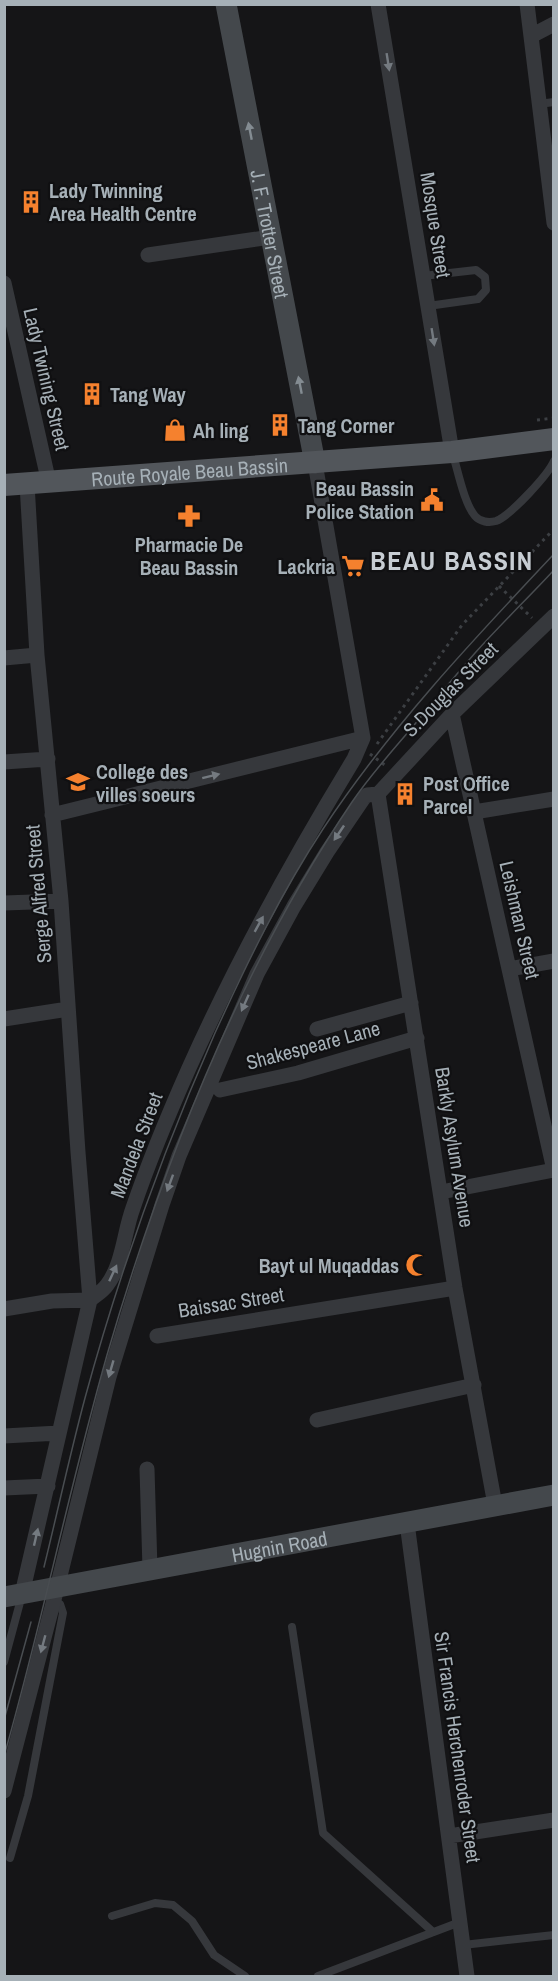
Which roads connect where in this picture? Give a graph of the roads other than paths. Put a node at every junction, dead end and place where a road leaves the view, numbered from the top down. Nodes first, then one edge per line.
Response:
1 (225, 4) edge
2 (378, 4) edge
3 (527, 4) edge
4 (554, 24) edge
5 (531, 36) junction
6 (546, 103) edge
7 (554, 223) edge
8 (271, 237) junction
9 (148, 255) dead end
10 (423, 276) junction
11 (4, 283) edge
12 (428, 306) junction
13 (554, 439) edge
14 (452, 452) junction
15 (554, 461) edge
16 (315, 463) junction
17 (27, 484) edge
18 (554, 616) edge
19 (37, 655) junction
20 (4, 658) edge
21 (452, 714) junction
22 (370, 741) junction
23 (48, 759) junction
24 (4, 762) edge
25 (382, 789) junction
26 (554, 799) edge
27 (474, 812) junction
28 (52, 815) junction
29 (61, 901) junction
30 (4, 903) edge
31 (554, 961) edge
32 (509, 969) junction
33 (411, 1003) junction
34 (68, 1009) junction
35 (4, 1019) edge
36 (317, 1029) dead end
37 (417, 1038) junction
38 (220, 1090) dead end
39 (554, 1170) edge
40 (441, 1192) junction
41 (455, 1288) junction
42 (90, 1300) junction
43 (4, 1310) edge
44 (156, 1335) dead end
45 (474, 1385) junction
46 (316, 1420) dead end
47 (59, 1433) junction
48 (4, 1436) edge
49 (147, 1470) dead end
50 (48, 1486) junction
51 (4, 1488) edge
52 (554, 1495) edge
53 (495, 1505) junction
54 (407, 1523) junction
55 (150, 1569) junction
56 (56, 1594) junction
57 (13, 1595) edge
58 (292, 1627) dead end
59 (4, 1662) edge
60 (4, 1791) edge
61 (554, 1820) edge
62 (449, 1836) junction
63 (10, 1858) dead end
64 (112, 1916) dead end
65 (460, 1922) junction
66 (433, 1932) junction
67 (554, 1935) edge
68 (463, 1945) junction
69 (245, 1977) edge
70 (318, 1977) edge
71 (467, 1977) edge

8 -> 1 street, J. F. Trotter Street
2 -> 10 street, Mosque Street
3 - 5 street
4 - 5 street
5 - 6 street
6 - 7 street
8 - 9 street
16 -> 8 street, J. F. Trotter Street
10 - 12 street, Mosque Street
10 - 12 lane
11 - 17 street, Lady Twining Street
12 -> 14 street, Mosque Street
13 - 14 main road, Route Royale Beau Bassin
14 - 15 lane
14 - 16 main road, Route Royale Beau Bassin
16 - 17 main road, Route Royale Beau Bassin
16 - 22 street
17 - 19 street, Serge Alfred Street
18 - 21 street, S.Douglas Street
19 - 20 street
19 - 23 street, Serge Alfred Street
21 - 25 street, S.Douglas Street
21 - 27 street, Leishman Street
28 -> 22 street
42 -> 22 street, Mandela Street
23 - 24 street
23 - 28 street, Serge Alfred Street
25 - 33 street, Barkly Asylum Avenue
25 -> 56 street, S.Douglas Street
26 - 27 street
27 - 32 street, Leishman Street
28 - 29 street, Serge Alfred Street
29 - 30 street
29 - 34 street, Serge Alfred Street
31 - 32 street
32 - 39 street, Leishman Street
33 - 36 street
33 - 37 street, Barkly Asylum Avenue
34 - 35 street
34 - 42 street, Serge Alfred Street
37 - 38 street, Shakespeare Lane
37 - 40 street, Barkly Asylum Avenue
39 - 40 street
40 - 41 street, Barkly Asylum Avenue
41 - 44 street, Baissac Street
41 - 45 street, Barkly Asylum Avenue
42 - 43 street
42 - 47 street
45 - 46 street
45 - 53 street, Barkly Asylum Avenue
47 - 48 street
47 - 50 street
49 - 55 street
50 - 51 street
57 -> 50 street
52 - 53 street, Hugnin Road
53 - 54 street, Hugnin Road
54 - 55 street, Hugnin Road
54 - 62 street, Sir Francis Herchenroder Street
55 - 56 street, Hugnin Road
56 - 57 street, Hugnin Road
56 -> 60 street
56 - 63 lane
57 - 59 lane
58 - 66 lane
61 - 62 street
62 - 65 street, Sir Francis Herchenroder Street
64 - 69 lane
65 - 66 lane
65 - 68 street, Sir Francis Herchenroder Street
66 - 70 lane
67 - 68 lane
68 - 71 street, Sir Francis Herchenroder Street

